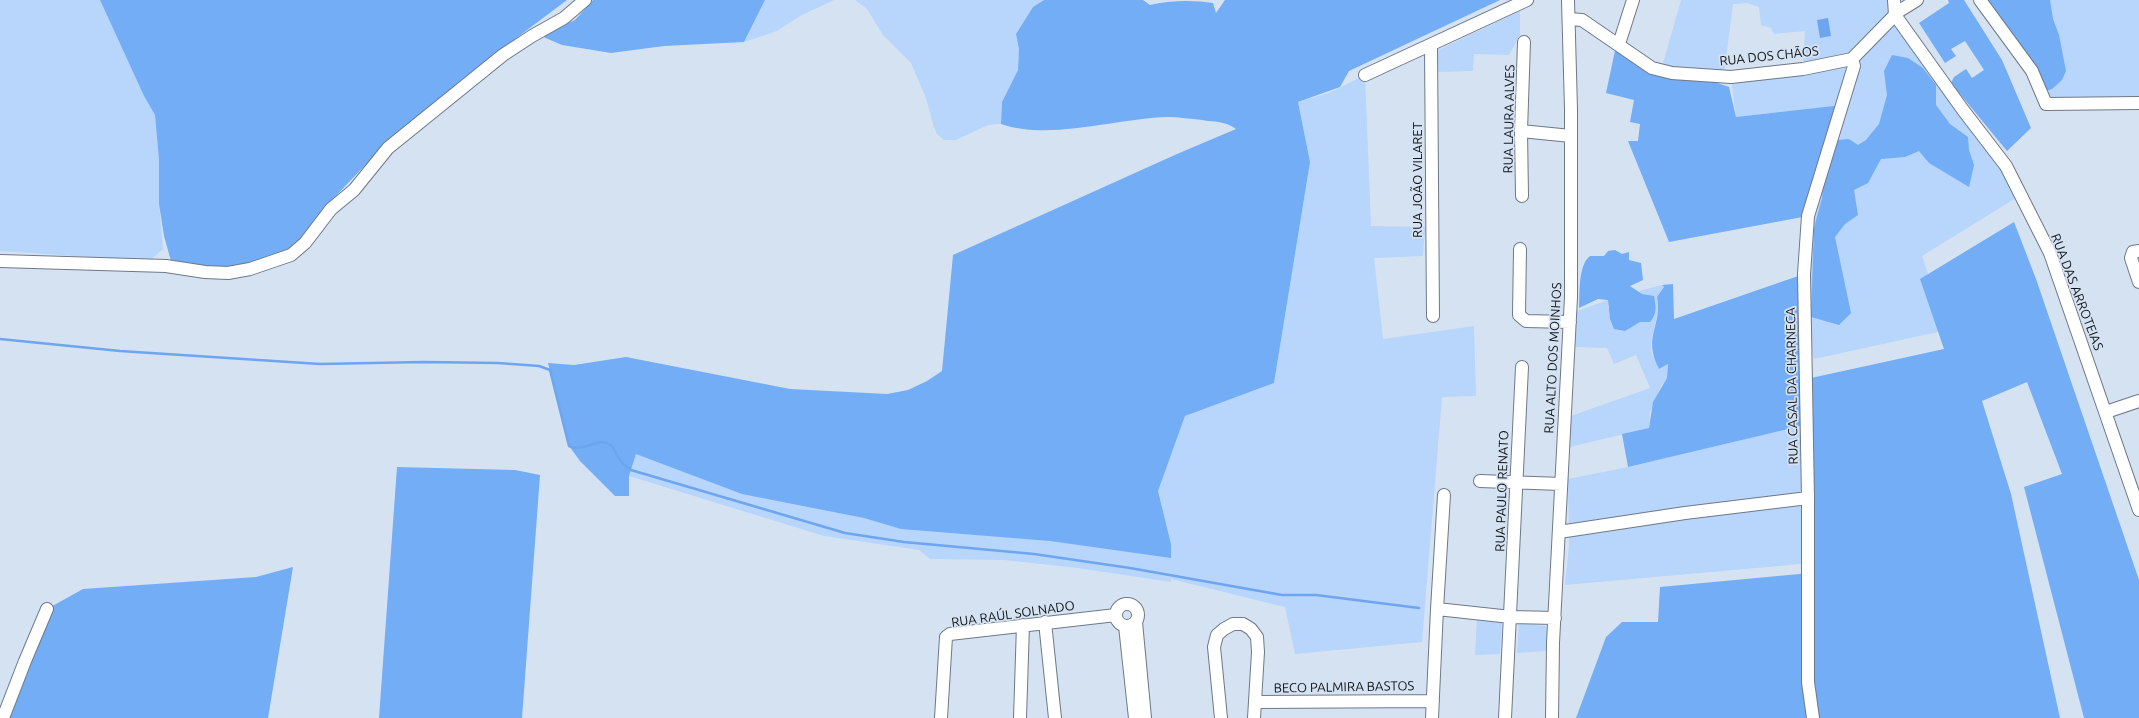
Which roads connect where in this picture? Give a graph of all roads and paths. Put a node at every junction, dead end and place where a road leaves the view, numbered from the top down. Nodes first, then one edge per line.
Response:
1 (585, 0) edge
2 (1527, 0) edge
3 (1568, 0) edge
4 (1633, 0) edge
5 (1894, 0) edge
6 (1916, 0) edge
7 (1980, 0) edge
8 (1895, 14) junction
9 (1570, 19) junction
10 (1524, 42) dead end
11 (1619, 44) junction
12 (1431, 45) junction
13 (1852, 59) junction
14 (1364, 75) dead end
15 (2139, 103) edge
16 (1521, 131) junction
17 (1571, 136) junction
18 (1522, 196) dead end
19 (1520, 249) dead end
20 (2139, 251) edge
21 (0, 261) edge
22 (2139, 282) edge
23 (1433, 316) dead end
24 (1570, 322) junction
25 (1522, 367) dead end
26 (2139, 401) edge
27 (2106, 412) junction
28 (1480, 482) dead end
29 (1517, 482) junction
30 (1561, 484) junction
31 (1444, 495) dead end
32 (1808, 498) junction
33 (2139, 510) edge
34 (1559, 532) junction
35 (48, 609) dead end
36 (1437, 610) junction
37 (1116, 615) junction
38 (1511, 617) junction
39 (1555, 618) junction
40 (1044, 622) junction
41 (1023, 624) junction
42 (1130, 624) junction
43 (1432, 701) junction
44 (1255, 702) junction
45 (3, 718) edge
46 (941, 718) edge
47 (1020, 718) edge
48 (1055, 718) edge
49 (1134, 718) edge
50 (1145, 718) edge
51 (1221, 718) edge
52 (1254, 718) edge
53 (1432, 718) edge
54 (1505, 718) edge
55 (1552, 718) edge
56 (1813, 718) edge

1 - 21 street
2 - 12 street
3 - 9 street, RUA ALTO DOS MOINHOS
4 - 11 street
5 - 8 street, RUA DAS ARROTEIAS
6 - 8 street
7 - 15 street
8 - 13 street
8 - 27 street, RUA DAS ARROTEIAS
9 - 11 street, RUA DOS CHÃOS
9 - 17 street, RUA ALTO DOS MOINHOS
10 - 16 street, RUA LAURA ALVES
11 - 13 street, RUA DOS CHÃOS
12 - 14 street
12 - 23 street, RUA JOÃO VILARET
13 - 32 street, RUA CASAL DA CHARNECA
16 - 17 street
16 - 18 street, RUA LAURA ALVES
17 - 24 street, RUA ALTO DOS MOINHOS
19 - 24 street
20 - 22 street
24 - 30 street, RUA ALTO DOS MOINHOS
25 - 29 street, RUA PAULO RENATO
26 - 27 street
27 - 33 street, RUA DAS ARROTEIAS
28 - 29 street
29 - 30 street
29 - 38 street, RUA PAULO RENATO
30 - 34 street, RUA ALTO DOS MOINHOS
31 - 36 street
32 - 34 street
32 - 56 street, RUA CASAL DA CHARNECA
34 - 39 street, RUA ALTO DOS MOINHOS
35 - 45 street
36 - 38 street
36 - 43 street
37 - 40 street, RUA RAÚL SOLNADO
37 - 42 street
37 - 42 street
38 - 39 street
38 - 54 street, RUA PAULO RENATO
39 - 55 street, RUA ALTO DOS MOINHOS
40 - 41 street, RUA RAÚL SOLNADO
40 - 48 street
41 - 46 street, RUA RAÚL SOLNADO
41 - 47 street
42 - 49 street
42 - 50 street
43 - 44 street, BECO PALMIRA BASTOS
43 - 53 street
44 - 51 street
44 - 52 street

